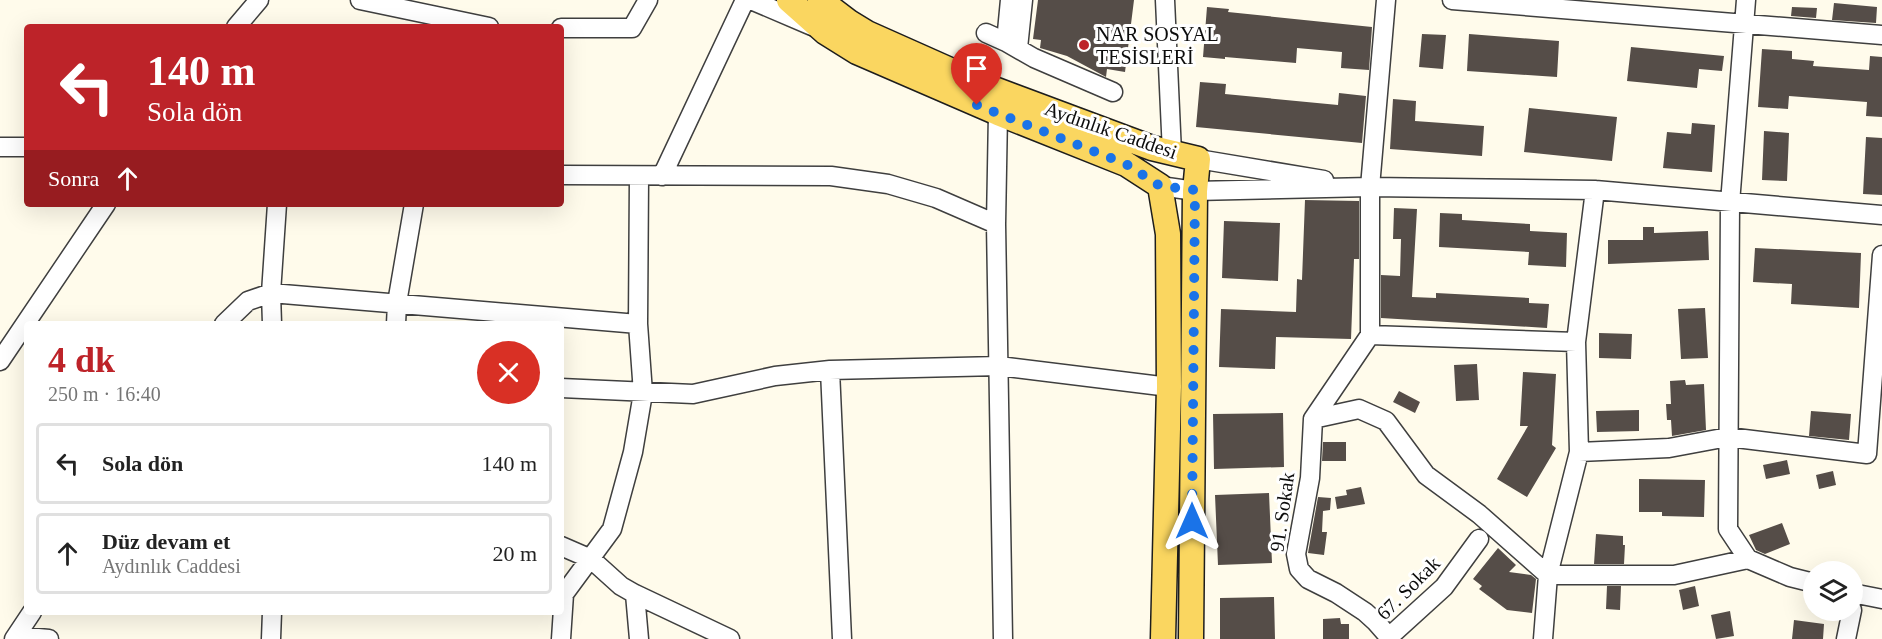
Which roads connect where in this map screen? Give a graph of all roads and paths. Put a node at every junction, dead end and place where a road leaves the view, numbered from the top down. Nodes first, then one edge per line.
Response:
1 (259, 0) edge
2 (360, 0) edge
3 (648, 0) edge
4 (745, 0) edge
5 (751, 0) edge
6 (789, 0) edge
7 (820, 0) edge
8 (1010, 0) edge
9 (1023, 0) edge
10 (1165, 0) edge
11 (1386, 0) edge
12 (1452, 0) edge
13 (1746, 0) edge
14 (1744, 23) junction
15 (239, 24) edge
16 (475, 24) edge
17 (564, 28) edge
18 (825, 32) junction
19 (986, 33) dead end
20 (1882, 35) edge
21 (1012, 45) junction
22 (1113, 92) dead end
23 (998, 113) junction
24 (0, 147) edge
25 (24, 147) edge
26 (1166, 151) junction
27 (1198, 159) junction
28 (564, 175) edge
29 (662, 176) junction
30 (639, 177) junction
31 (1160, 186) junction
32 (1370, 188) junction
33 (1195, 190) junction
34 (1595, 190) junction
35 (1730, 203) junction
36 (104, 207) edge
37 (277, 207) edge
38 (413, 207) edge
39 (1882, 215) edge
40 (996, 224) junction
41 (1882, 255) edge
42 (271, 293) junction
43 (397, 303) junction
44 (25, 321) edge
45 (227, 321) edge
46 (272, 321) edge
47 (396, 321) edge
48 (24, 323) edge
49 (638, 324) junction
50 (1370, 334) junction
51 (1576, 342) junction
52 (1, 356) edge
53 (999, 366) junction
54 (830, 370) junction
55 (1169, 387) junction
56 (564, 388) edge
57 (643, 393) junction
58 (1313, 419) junction
59 (1728, 437) junction
60 (1578, 452) junction
61 (1875, 457) edge
62 (1479, 539) dead end
63 (564, 547) edge
64 (591, 559) junction
65 (1748, 559) junction
66 (1548, 575) junction
67 (1803, 580) edge
68 (564, 594) edge
69 (635, 594) junction
70 (1882, 600) edge
71 (1863, 601) edge
72 (30, 615) edge
73 (272, 615) edge
74 (563, 615) edge
75 (1849, 621) edge
76 (15, 638) edge
77 (1389, 638) edge
78 (49, 639) edge
79 (271, 639) edge
80 (561, 639) edge
81 (639, 639) edge
82 (730, 639) edge
83 (842, 639) edge
84 (1003, 639) edge
85 (1163, 639) edge
86 (1191, 639) edge
87 (1544, 639) edge
88 (1846, 639) edge

1 - 15 street
2 - 16 street
3 - 17 street
4 - 29 street
5 - 18 street
6 - 18 main road, Aydınlık Caddesi
7 - 26 main road, Aydınlık Caddesi
8 - 21 street
9 - 21 street
10 - 26 street
11 - 32 street
12 - 14 street
13 - 14 street
14 - 20 street
14 - 35 street
18 - 23 main road, Aydınlık Caddesi
19 - 21 street
21 - 22 street
23 - 31 main road, Aydınlık Caddesi
23 - 40 street
24 - 25 street
26 - 27 main road, Aydınlık Caddesi
26 - 31 main road
27 - 32 street
27 - 33 main road, Aydınlık Caddesi
28 - 30 street
29 - 30 street
29 - 40 street
30 - 49 street
31 - 33 street
31 - 55 main road, Aydınlık Caddesi
32 - 33 street
32 - 34 street
32 - 50 street
33 - 86 main road, Aydınlık Caddesi
34 - 35 street
34 - 51 street
35 - 39 street
35 - 59 street
36 - 44 street
37 - 42 street
38 - 43 street
40 - 53 street
41 - 61 street
42 - 43 street
42 - 45 street
42 - 46 street
43 - 47 street
43 - 49 street
48 - 52 street
49 - 57 street
50 - 51 street
50 - 58 street
51 - 60 street
53 - 54 street
53 - 55 street
53 - 84 street
54 - 57 street
54 - 83 street
55 - 85 main road, Aydınlık Caddesi
56 - 57 street
57 - 64 street
58 - 66 street
58 - 77 street, 91. Sokak
59 - 60 street
59 - 61 street
59 - 65 street
60 - 66 street
62 - 77 street, 67. Sokak
63 - 64 street
64 - 68 street
64 - 69 street
65 - 66 street
65 - 67 street
66 - 87 street
69 - 81 street
69 - 82 street
70 - 71 street
72 - 76 street
73 - 79 street
74 - 80 street
75 - 88 street
76 - 78 street

